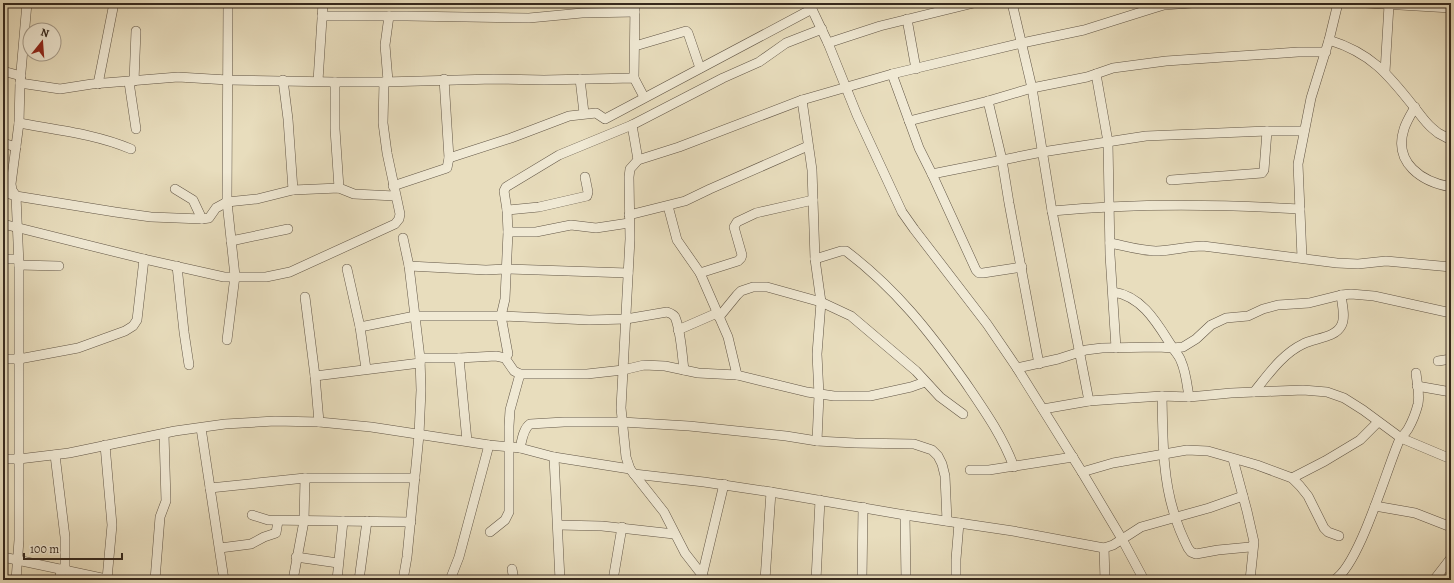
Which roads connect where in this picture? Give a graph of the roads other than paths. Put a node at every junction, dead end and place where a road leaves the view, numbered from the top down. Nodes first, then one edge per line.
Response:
1 (27, 3) edge
2 (114, 3) edge
3 (228, 3) edge
4 (323, 3) edge
5 (974, 3) edge
6 (1012, 3) edge
7 (1192, 3) edge
8 (1338, 3) edge
9 (1366, 3) edge
10 (1379, 3) edge
11 (1163, 4) edge
12 (1389, 5) junction
13 (635, 7) edge
14 (1451, 8) edge
15 (812, 9) edge
16 (322, 16) junction
17 (389, 16) junction
18 (907, 19) junction
19 (820, 27) junction
20 (136, 31) dead end
21 (1329, 40) junction
22 (1022, 42) junction
23 (828, 43) junction
24 (635, 46) junction
25 (1326, 52) junction
26 (700, 68) junction
27 (916, 68) junction
28 (3, 71) edge
29 (1385, 72) junction
30 (892, 74) junction
31 (1096, 74) junction
32 (634, 78) junction
33 (580, 79) junction
34 (21, 80) junction
35 (228, 80) junction
36 (283, 80) junction
37 (444, 80) junction
38 (318, 81) junction
39 (131, 82) junction
40 (335, 82) junction
41 (386, 82) junction
42 (98, 84) junction
43 (846, 88) junction
44 (1032, 88) junction
45 (644, 98) junction
46 (802, 100) junction
47 (988, 101) junction
48 (1415, 107) junction
49 (584, 113) junction
50 (909, 120) junction
51 (19, 123) junction
52 (632, 125) junction
53 (136, 129) dead end
54 (1267, 130) junction
55 (1304, 131) junction
56 (1451, 140) edge
57 (1108, 142) junction
58 (3, 143) edge
59 (808, 146) junction
60 (16, 147) junction
61 (131, 150) dead end
62 (1042, 152) junction
63 (449, 158) junction
64 (638, 160) junction
65 (1002, 160) junction
66 (932, 174) junction
67 (585, 177) dead end
68 (1171, 180) dead end
69 (393, 186) junction
70 (1451, 187) edge
71 (339, 188) junction
72 (175, 189) dead end
73 (293, 190) junction
74 (3, 192) edge
75 (16, 196) junction
76 (395, 196) junction
77 (813, 200) junction
78 (227, 202) junction
79 (668, 206) junction
80 (1110, 206) junction
81 (1300, 209) junction
82 (507, 210) junction
83 (1052, 211) junction
84 (202, 219) junction
85 (629, 219) junction
86 (3, 224) edge
87 (18, 228) junction
88 (288, 229) dead end
89 (508, 232) junction
90 (403, 238) dead end
91 (231, 241) junction
92 (1110, 243) junction
93 (1302, 258) junction
94 (3, 259) edge
95 (144, 259) junction
96 (815, 259) junction
97 (18, 262) junction
98 (59, 266) dead end
99 (177, 266) junction
100 (409, 266) junction
101 (1022, 267) junction
102 (1451, 267) edge
103 (347, 269) dead end
104 (506, 269) junction
105 (628, 273) junction
106 (700, 273) junction
107 (235, 276) junction
108 (1113, 292) junction
109 (1341, 295) junction
110 (305, 297) dead end
111 (821, 302) junction
112 (1451, 314) edge
113 (718, 315) junction
114 (415, 316) junction
115 (501, 316) junction
116 (626, 319) junction
117 (360, 327) junction
118 (678, 330) junction
119 (227, 340) dead end
120 (1116, 348) junction
121 (1173, 348) junction
122 (1079, 353) junction
123 (459, 358) junction
124 (505, 358) junction
125 (3, 359) edge
126 (19, 359) junction
127 (1451, 359) edge
128 (420, 360) junction
129 (1438, 361) dead end
130 (1039, 364) junction
131 (189, 365) dead end
132 (1017, 368) junction
133 (366, 369) junction
134 (624, 370) junction
135 (684, 370) junction
136 (1416, 373) dead end
137 (520, 374) junction
138 (737, 375) junction
139 (316, 376) junction
140 (925, 382) junction
141 (1417, 386) junction
142 (1254, 392) junction
143 (1451, 392) edge
144 (819, 395) junction
145 (1162, 396) junction
146 (1189, 397) junction
147 (1089, 401) junction
148 (1044, 409) junction
149 (963, 414) dead end
150 (319, 422) junction
151 (622, 422) junction
152 (1378, 422) junction
153 (201, 428) junction
154 (164, 434) junction
155 (420, 435) junction
156 (1401, 438) junction
157 (467, 441) junction
158 (817, 441) junction
159 (105, 445) junction
160 (489, 445) junction
161 (509, 447) junction
162 (520, 448) junction
163 (55, 455) junction
164 (1164, 455) junction
165 (554, 457) junction
166 (1073, 457) junction
167 (3, 459) edge
168 (19, 459) junction
169 (1233, 459) junction
170 (1451, 460) edge
171 (1014, 466) junction
172 (970, 470) dead end
173 (632, 472) junction
174 (1082, 472) junction
175 (305, 478) junction
176 (415, 478) junction
177 (1292, 478) junction
178 (724, 484) junction
179 (210, 488) junction
180 (772, 492) junction
181 (1243, 496) junction
182 (820, 500) junction
183 (1375, 506) junction
184 (863, 507) junction
185 (252, 515) dead end
186 (905, 515) junction
187 (1175, 516) junction
188 (278, 521) junction
189 (304, 521) junction
190 (343, 521) junction
191 (366, 521) junction
192 (411, 522) junction
193 (946, 522) junction
194 (959, 523) junction
195 (558, 525) junction
196 (622, 527) junction
197 (1451, 527) edge
198 (490, 532) dead end
199 (674, 534) junction
200 (1339, 536) dead end
201 (1122, 539) junction
202 (1253, 545) junction
203 (220, 548) junction
204 (1104, 548) junction
205 (3, 557) edge
206 (296, 557) junction
207 (1451, 558) edge
208 (18, 560) junction
209 (338, 563) junction
210 (63, 570) junction
211 (512, 570) dead end
212 (704, 578) edge
213 (105, 579) edge
214 (16, 580) edge
215 (60, 580) edge
216 (154, 580) edge
217 (224, 580) edge
218 (293, 580) edge
219 (337, 580) edge
220 (359, 580) edge
221 (403, 580) edge
222 (450, 580) edge
223 (514, 580) edge
224 (560, 580) edge
225 (613, 580) edge
226 (765, 580) edge
227 (816, 580) edge
228 (862, 580) edge
229 (906, 580) edge
230 (956, 580) edge
231 (1105, 580) edge
232 (1144, 580) edge
233 (1250, 580) edge
234 (1334, 580) edge
235 (1434, 580) edge

1 - 34 street
2 - 42 street
3 - 35 street
4 - 16 street
5 - 18 street
6 - 22 street
7 - 11 street
8 - 21 street
9 - 10 street
10 - 12 street
11 - 22 street
12 - 14 street
12 - 29 street
13 - 17 street
13 - 24 street
15 - 19 street
15 - 26 street
16 - 17 street
16 - 38 street
17 - 41 street
18 - 23 street
18 - 27 street
19 - 23 street
19 - 52 street
20 - 39 street
21 - 25 street
21 - 29 street
22 - 27 street
22 - 44 street
23 - 43 street
24 - 26 street
24 - 32 street
25 - 31 street
25 - 55 street
26 - 45 street
27 - 30 street
28 - 34 street
29 - 48 street
30 - 43 street
30 - 50 street
31 - 44 street
31 - 57 street
32 - 33 street
32 - 45 street
33 - 37 street
33 - 49 street
34 - 42 street
34 - 51 street
35 - 36 street
35 - 39 street
35 - 78 street
36 - 38 street
36 - 73 street
37 - 41 street
37 - 63 street
38 - 40 street
39 - 42 street
39 - 53 street
40 - 41 street
40 - 71 street
41 - 69 street
43 - 46 street
43 - 132 street
44 - 47 street
44 - 62 street
45 - 49 street
46 - 59 street
46 - 64 street
47 - 50 street
47 - 65 street
48 - 56 street
48 - 70 street
49 - 63 street
50 - 66 street
51 - 60 street
51 - 61 street
52 - 64 street
52 - 82 street
54 - 55 street
54 - 57 street
54 - 68 street
55 - 81 street
57 - 62 street
57 - 80 street
58 - 60 street
59 - 77 street
59 - 79 street
60 - 75 street
62 - 65 street
62 - 83 street
63 - 69 street
64 - 85 street
65 - 66 street
65 - 101 street
66 - 101 street
67 - 82 street
69 - 76 street
71 - 73 street
71 - 76 street
72 - 84 street
73 - 78 street
74 - 75 street
75 - 84 street
75 - 87 street
76 - 107 street
77 - 96 street
77 - 106 street
78 - 84 street
78 - 91 street
79 - 85 street
79 - 106 street
80 - 81 street
80 - 83 street
80 - 92 street
81 - 93 street
82 - 89 street
83 - 122 street
85 - 89 street
85 - 105 street
86 - 87 street
87 - 95 street
87 - 97 street
88 - 91 street
89 - 104 street
90 - 100 street
91 - 107 street
92 - 93 street
92 - 108 street
93 - 102 street
94 - 97 street
95 - 99 street
95 - 126 street
96 - 111 street
96 - 171 street
97 - 98 street
97 - 126 street
99 - 107 street
99 - 131 street
100 - 104 street
100 - 114 street
101 - 130 street
103 - 117 street
104 - 105 street
104 - 115 street
105 - 116 street
106 - 113 street
107 - 119 street
108 - 120 street
108 - 121 street
109 - 112 street
109 - 121 street
109 - 142 street
110 - 139 street
111 - 113 street
111 - 140 street
111 - 144 street
113 - 118 street
113 - 138 street
114 - 115 street
114 - 117 street
114 - 128 street
115 - 116 street
115 - 124 street
116 - 118 street
116 - 134 street
117 - 133 street
118 - 135 street
120 - 121 street
120 - 122 street
121 - 146 street
122 - 130 street
122 - 147 street
123 - 124 street
123 - 128 street
123 - 157 street
124 - 137 street
125 - 126 street
126 - 168 street
127 - 129 street
128 - 133 street
128 - 155 street
130 - 132 street
132 - 148 street
133 - 139 street
134 - 135 street
134 - 137 street
134 - 151 street
135 - 138 street
136 - 141 street
137 - 161 street
138 - 144 street
139 - 150 street
140 - 144 street
140 - 149 street
141 - 143 street
141 - 156 street
142 - 146 street
142 - 152 street
144 - 158 street
145 - 146 street
145 - 147 street
145 - 164 street
147 - 148 street
148 - 166 street
150 - 153 street
150 - 155 street
151 - 158 street
151 - 162 street
151 - 173 street
152 - 156 street
152 - 177 street
153 - 154 street
153 - 179 street
154 - 159 street
154 - 216 street
155 - 157 street
155 - 176 street
156 - 170 street
156 - 183 street
157 - 160 street
158 - 193 street
159 - 163 street
159 - 213 street
160 - 161 street
160 - 222 street
161 - 162 street
161 - 198 street
162 - 165 street
163 - 168 street
163 - 210 street
164 - 169 street
164 - 174 street
164 - 187 street
165 - 173 street
165 - 195 street
166 - 171 street
166 - 174 street
167 - 168 street
168 - 208 street
169 - 177 street
169 - 181 street
171 - 172 street
173 - 178 street
173 - 199 street
174 - 201 street
175 - 176 street
175 - 179 street
175 - 189 street
176 - 192 street
177 - 200 street
178 - 180 street
178 - 212 street
179 - 203 street
180 - 182 street
180 - 226 street
181 - 187 street
181 - 202 street
182 - 184 street
182 - 227 street
183 - 197 street
183 - 234 street
184 - 186 street
184 - 228 street
185 - 188 street
186 - 193 street
186 - 229 street
187 - 201 street
187 - 202 street
188 - 189 street
188 - 203 street
189 - 190 street
189 - 206 street
190 - 191 street
190 - 209 street
191 - 192 street
191 - 220 street
192 - 221 street
193 - 194 street
194 - 204 street
194 - 230 street
195 - 196 street
195 - 224 street
196 - 199 street
196 - 225 street
199 - 212 street
201 - 204 street
201 - 232 street
202 - 233 street
203 - 217 street
204 - 231 street
205 - 208 street
206 - 209 street
206 - 218 street
207 - 235 street
208 - 210 street
208 - 214 street
209 - 219 street
210 - 213 street
210 - 215 street
211 - 223 street

